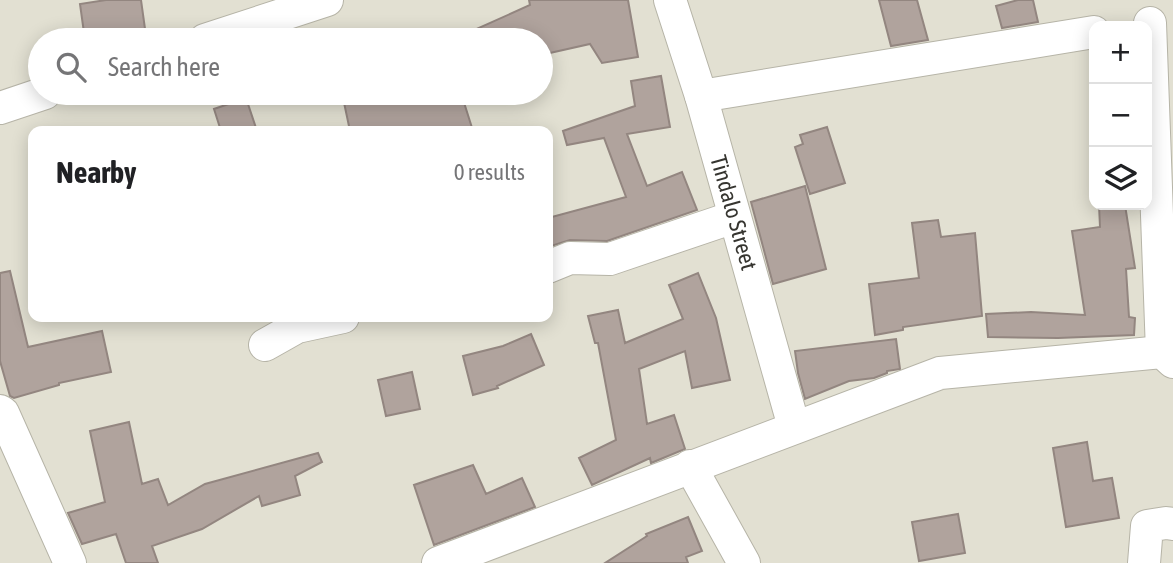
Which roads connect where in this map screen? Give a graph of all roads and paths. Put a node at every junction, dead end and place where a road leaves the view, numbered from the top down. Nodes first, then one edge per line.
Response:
1 (327, 0) edge
2 (670, 0) edge
3 (242, 28) edge
4 (1089, 33) edge
5 (1152, 44) edge
6 (701, 96) junction
7 (28, 99) edge
8 (0, 108) edge
9 (734, 217) junction
10 (553, 265) edge
11 (320, 322) edge
12 (265, 345) dead end
13 (1167, 357) edge
14 (0, 411) edge
15 (794, 427) junction
16 (690, 466) junction
17 (1173, 524) edge
18 (70, 563) edge
19 (438, 563) edge
20 (744, 563) edge
21 (1144, 563) edge

1 - 3 street
2 - 6 street, Tindalo Street
4 - 6 street
5 - 13 street
6 - 9 street, Tindalo Street
7 - 8 street
9 - 10 street
9 - 15 street, Tindalo Street
11 - 12 street
13 - 15 street
14 - 18 street
15 - 16 street
16 - 19 street
16 - 20 street
17 - 21 street

